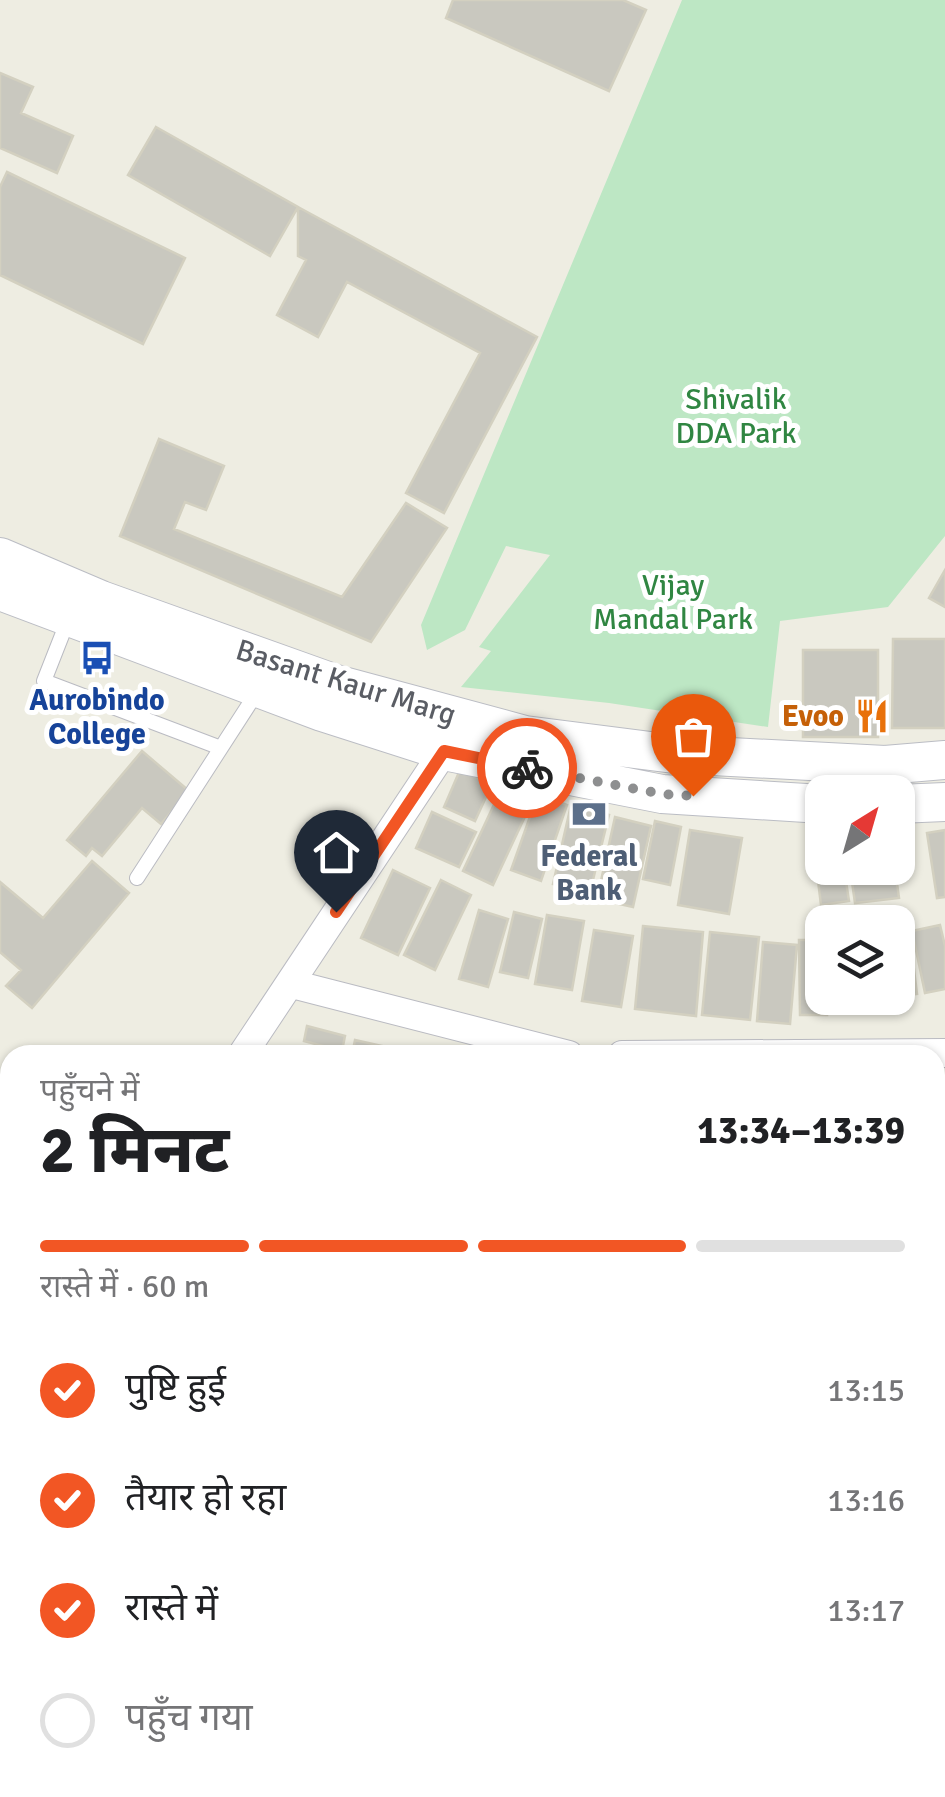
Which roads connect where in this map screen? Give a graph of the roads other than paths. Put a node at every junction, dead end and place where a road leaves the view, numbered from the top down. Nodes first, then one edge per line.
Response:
1 (0, 557) edge
2 (0, 592) edge
3 (69, 619) junction
4 (259, 688) junction
5 (220, 748) junction
6 (444, 751) junction
7 (945, 760) edge
8 (945, 802) edge
9 (805, 803) edge
10 (915, 803) edge
11 (137, 878) dead end
12 (292, 984) junction
13 (249, 1045) edge
14 (530, 1045) edge

1 - 7 main road, Basant Kaur Marg
2 - 3 main road, Basant Kaur Marg
3 - 4 main road, Basant Kaur Marg
3 - 5 lane
4 - 5 lane
4 - 6 main road, Basant Kaur Marg
5 - 11 lane
6 - 9 main road, Basant Kaur Marg
6 - 12 street
8 - 10 main road
12 - 13 street
12 - 14 street

